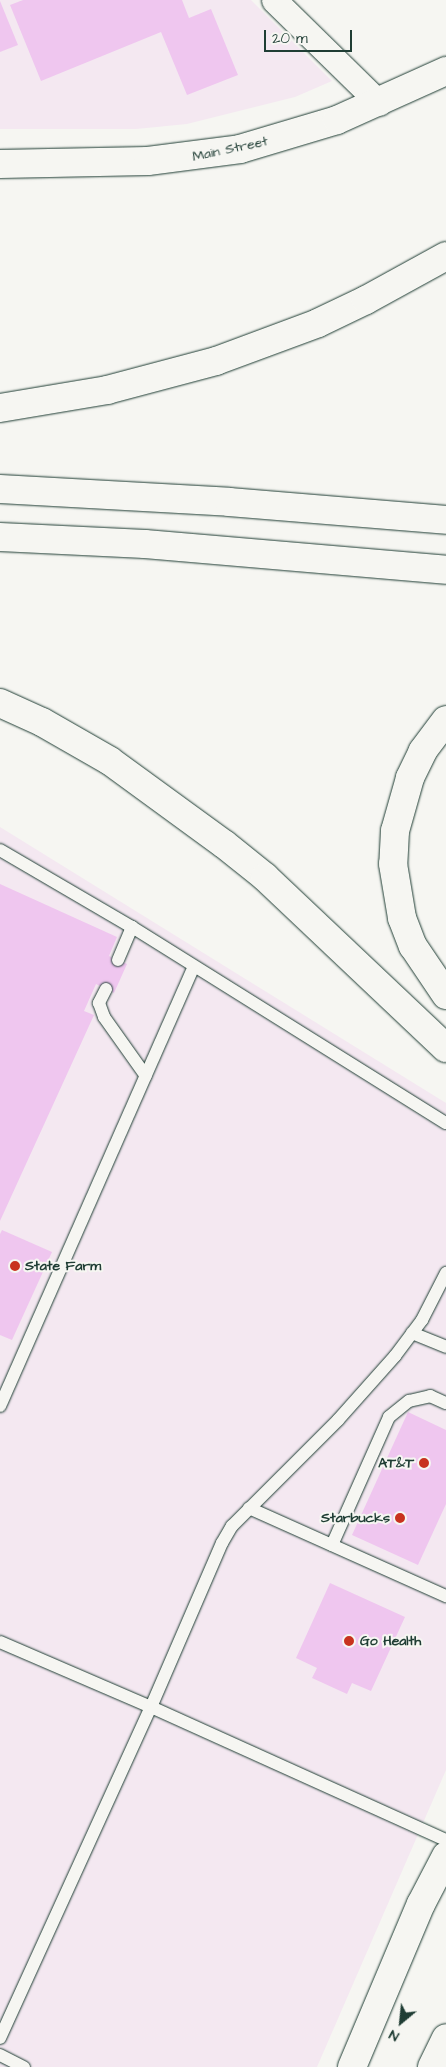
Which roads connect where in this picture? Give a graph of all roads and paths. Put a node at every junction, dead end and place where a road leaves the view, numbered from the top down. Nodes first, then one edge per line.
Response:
1 (274, 0) edge
2 (446, 71) edge
3 (380, 103) junction
4 (0, 164) edge
5 (446, 256) edge
6 (0, 408) edge
7 (0, 490) edge
8 (446, 520) edge
9 (0, 537) edge
10 (446, 570) edge
11 (0, 703) edge
12 (446, 720) edge
13 (0, 850) edge
14 (132, 927) junction
15 (118, 960) dead end
16 (194, 967) junction
17 (106, 989) dead end
18 (446, 995) edge
19 (446, 1048) edge
20 (146, 1076) junction
21 (446, 1123) edge
22 (446, 1273) edge
23 (412, 1333) junction
24 (446, 1347) edge
25 (446, 1403) edge
26 (0, 1406) edge
27 (249, 1508) junction
28 (332, 1545) junction
29 (446, 1596) edge
30 (0, 1642) edge
31 (151, 1707) junction
32 (446, 1840) edge
33 (446, 1856) edge
34 (0, 2038) edge
35 (446, 2038) edge
36 (0, 2055) edge
37 (24, 2067) edge
38 (352, 2067) edge
39 (432, 2067) edge

1 - 3 street
2 - 3 main road, Main Street
3 - 4 main road, Main Street
5 - 6 main road
7 - 8 main road
9 - 10 main road
11 - 19 main road
12 - 18 main road
13 - 14 lane
14 - 15 lane
14 - 16 lane
16 - 20 lane
16 - 21 lane
17 - 20 lane
20 - 26 lane
22 - 23 lane
23 - 24 lane
23 - 27 lane
25 - 28 lane
27 - 28 lane
27 - 31 lane
28 - 29 lane
30 - 31 lane
31 - 32 lane
31 - 34 lane
33 - 38 main road
35 - 39 main road
36 - 37 lane

